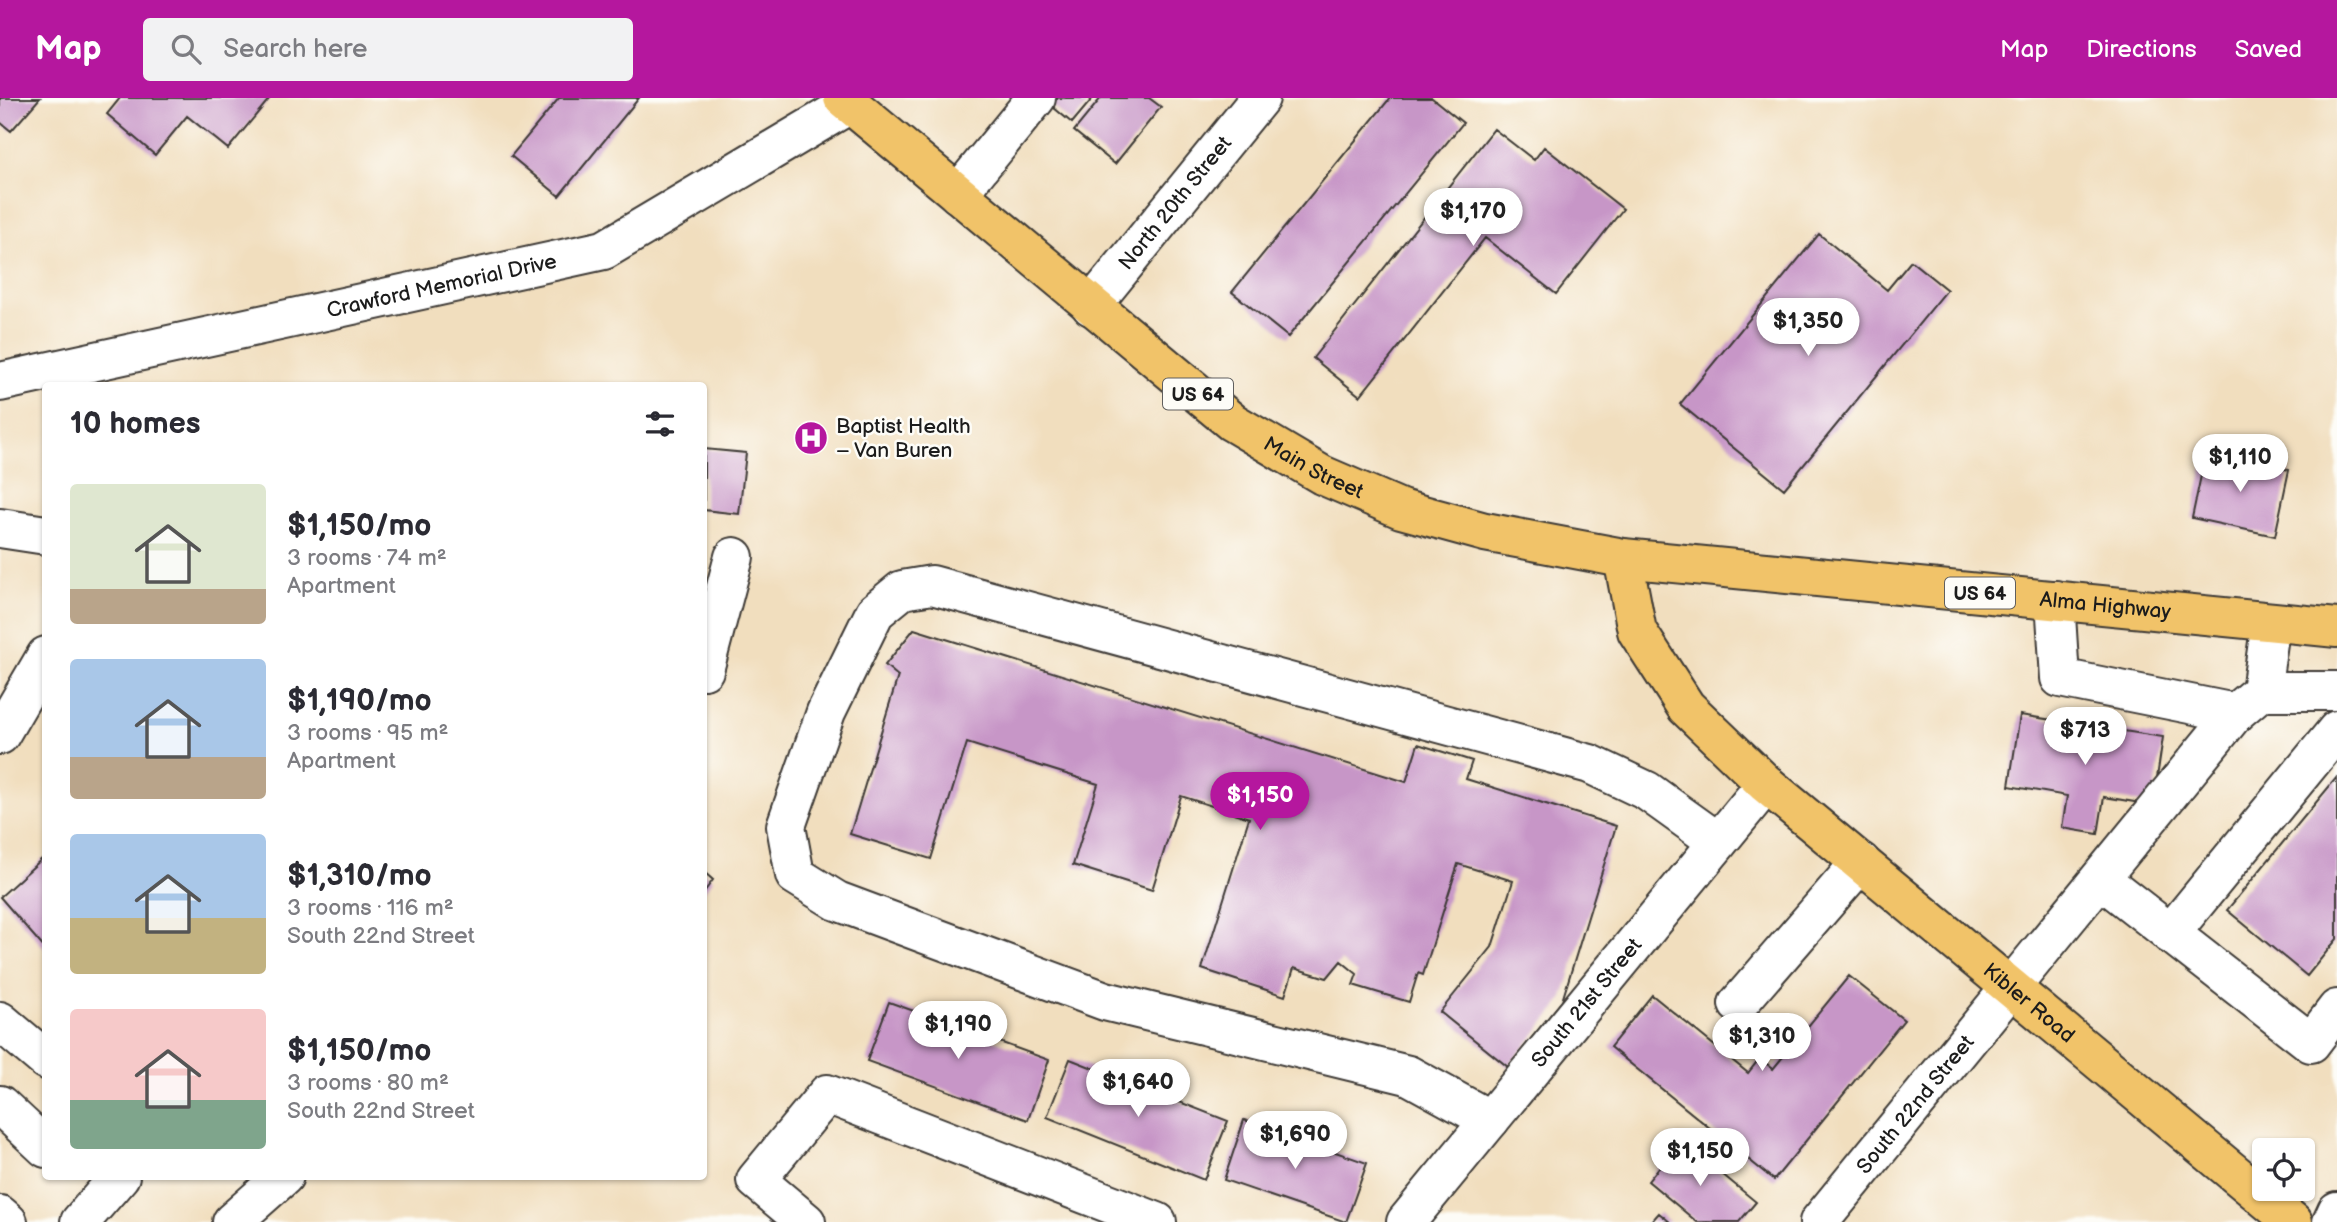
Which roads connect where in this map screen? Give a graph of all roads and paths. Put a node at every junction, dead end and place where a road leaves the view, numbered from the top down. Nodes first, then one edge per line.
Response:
1 (1036, 98) edge
2 (1260, 98) edge
3 (846, 101) edge
4 (958, 194) junction
5 (1091, 306) junction
6 (0, 382) edge
7 (0, 528) edge
8 (42, 533) edge
9 (734, 557) dead end
10 (1623, 558) junction
11 (2055, 600) junction
12 (2271, 622) junction
13 (2337, 628) edge
14 (707, 659) edge
15 (42, 663) edge
16 (2337, 691) edge
17 (2248, 702) junction
18 (0, 735) edge
19 (2332, 747) edge
20 (1766, 784) junction
21 (1718, 842) junction
22 (1861, 862) junction
23 (2102, 880) junction
24 (2170, 934) junction
25 (2010, 987) junction
26 (1738, 1004) dead end
27 (2337, 1009) edge
28 (0, 1021) edge
29 (2324, 1052) edge
30 (42, 1057) edge
31 (0, 1105) edge
32 (1490, 1120) junction
33 (42, 1144) edge
34 (280, 1180) edge
35 (2337, 1211) edge
36 (0, 1215) edge
37 (8, 1222) edge
38 (232, 1222) edge
39 (806, 1222) edge
40 (1157, 1222) edge
41 (1406, 1222) edge
42 (1819, 1222) edge
43 (2293, 1222) edge
44 (2332, 1222) edge

1 - 4 street
2 - 5 street, North 20th Street
3 - 4 main road, Main Street / US 64
3 - 6 street, Crawford Memorial Drive
4 - 5 main road, Main Street / US 64
5 - 10 main road, Main Street / US 64
7 - 8 street
9 - 14 street
10 - 11 main road, Alma Highway / US 64
10 - 20 main road
11 - 12 main road, Alma Highway / US 64
11 - 17 street
12 - 13 main road, Alma Highway / US 64
12 - 17 street
15 - 18 street
16 - 17 street
17 - 23 street, South 22nd Street
19 - 24 street
20 - 21 street, South 21st Street
20 - 22 main road, Kibler Road
21 - 32 street, South 21st Street
21 - 32 street
22 - 25 main road, Kibler Road
22 - 26 street
23 - 24 street
23 - 25 street, South 22nd Street
24 - 29 street
25 - 42 street, South 22nd Street
25 - 43 main road, Kibler Road
27 - 29 street
28 - 30 street
31 - 33 street
32 - 41 street, South 21st Street
34 - 38 street
35 - 44 street
36 - 37 street
39 - 40 street

